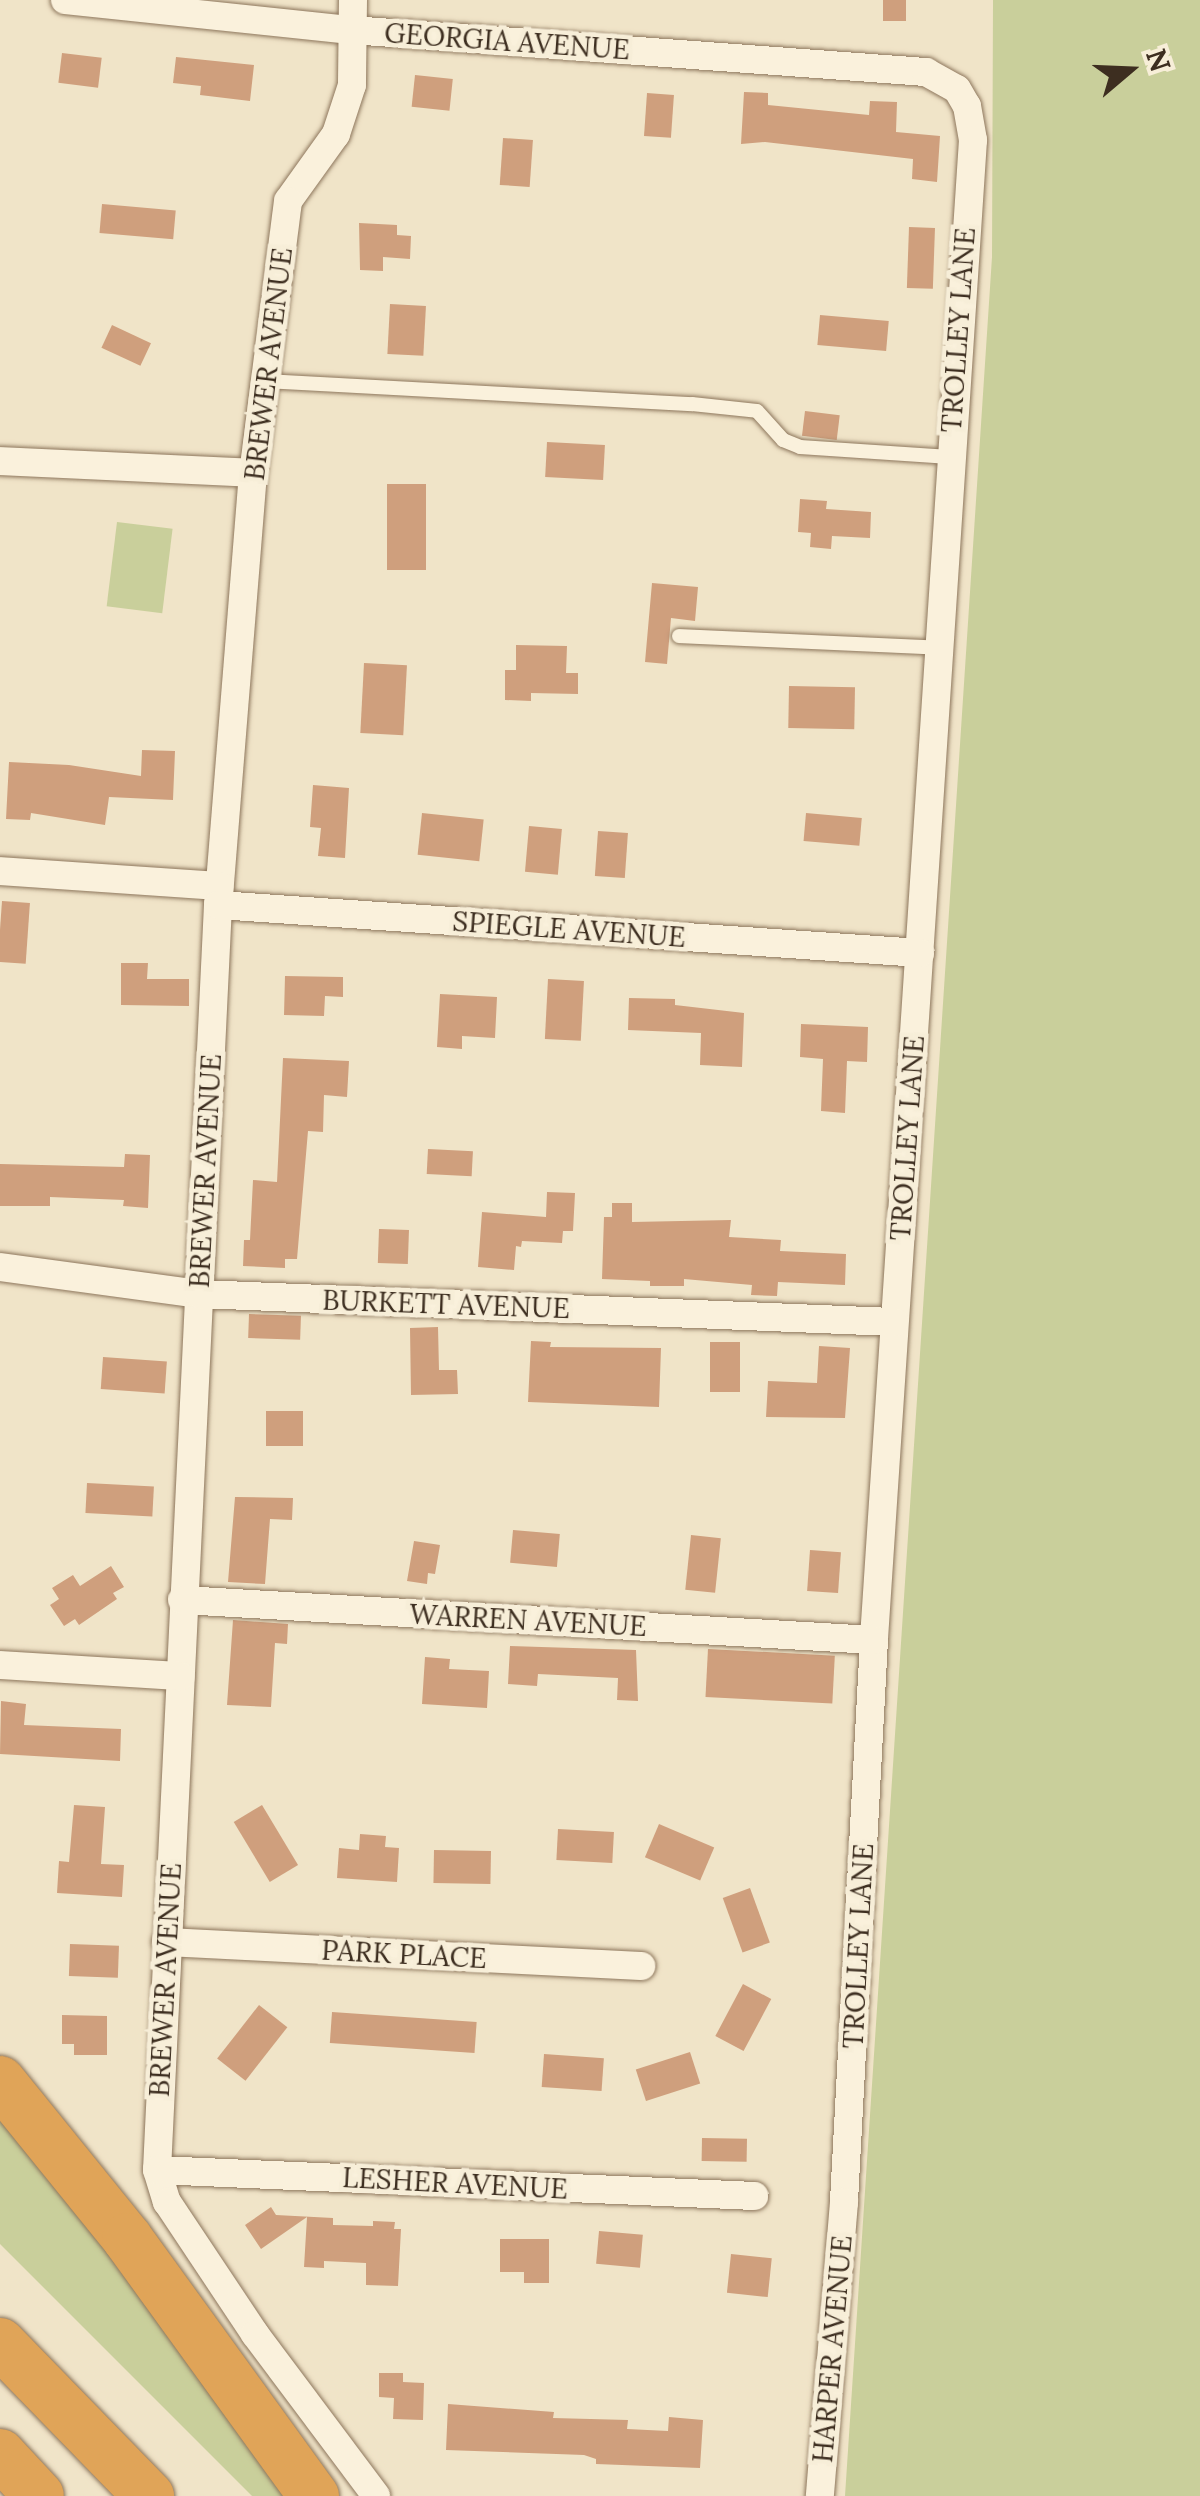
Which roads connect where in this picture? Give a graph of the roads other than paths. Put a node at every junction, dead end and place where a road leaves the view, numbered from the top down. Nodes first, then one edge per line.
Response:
1 (65, 0) edge
2 (354, 0) edge
3 (352, 30) junction
4 (947, 84) joint
5 (265, 382) junction
6 (950, 457) junction
7 (0, 461) edge
8 (253, 473) junction
9 (679, 636) dead end
10 (939, 648) junction
11 (0, 871) edge
12 (219, 896) junction
13 (920, 953) junction
14 (0, 1267) edge
15 (199, 1294) junction
16 (894, 1322) junction
17 (182, 1600) junction
18 (874, 1640) junction
19 (0, 1666) edge
20 (181, 1676) junction
21 (166, 1942) junction
22 (641, 1966) dead end
23 (0, 2081) edge
24 (157, 2170) junction
25 (754, 2196) dead end
26 (844, 2202) joint
27 (0, 2343) edge
28 (0, 2454) edge
29 (40, 2496) edge
30 (149, 2496) edge
31 (314, 2496) edge
32 (376, 2496) edge
33 (820, 2496) edge

1 - 3 street, GEORGIA AVENUE
2 - 3 street, BREWER AVENUE
3 - 4 street, GEORGIA AVENUE
3 - 5 street, BREWER AVENUE
4 - 6 street, TROLLEY LANE
5 - 6 lane
5 - 8 street, BREWER AVENUE
6 - 10 street, TROLLEY LANE
7 - 8 street
8 - 12 street, BREWER AVENUE
9 - 10 lane
10 - 13 street, TROLLEY LANE
11 - 12 street, SPIEGLE AVENUE
12 - 13 street, SPIEGLE AVENUE
12 - 15 street, BREWER AVENUE
13 - 16 street, TROLLEY LANE
14 - 15 street, BURKETT AVENUE
15 - 16 street, BURKETT AVENUE
15 - 17 street, BREWER AVENUE
16 - 18 street, TROLLEY LANE
17 - 18 street, WARREN AVENUE
17 - 20 street, BREWER AVENUE
18 - 26 street, TROLLEY LANE
19 - 20 street
20 - 21 street, BREWER AVENUE
21 - 22 street, PARK PLACE
21 - 24 street, BREWER AVENUE
23 - 31 highway
24 - 25 street, LESHER AVENUE
24 - 32 street, BREWER AVENUE
26 - 33 street, HARPER AVENUE
27 - 30 highway
28 - 29 highway

